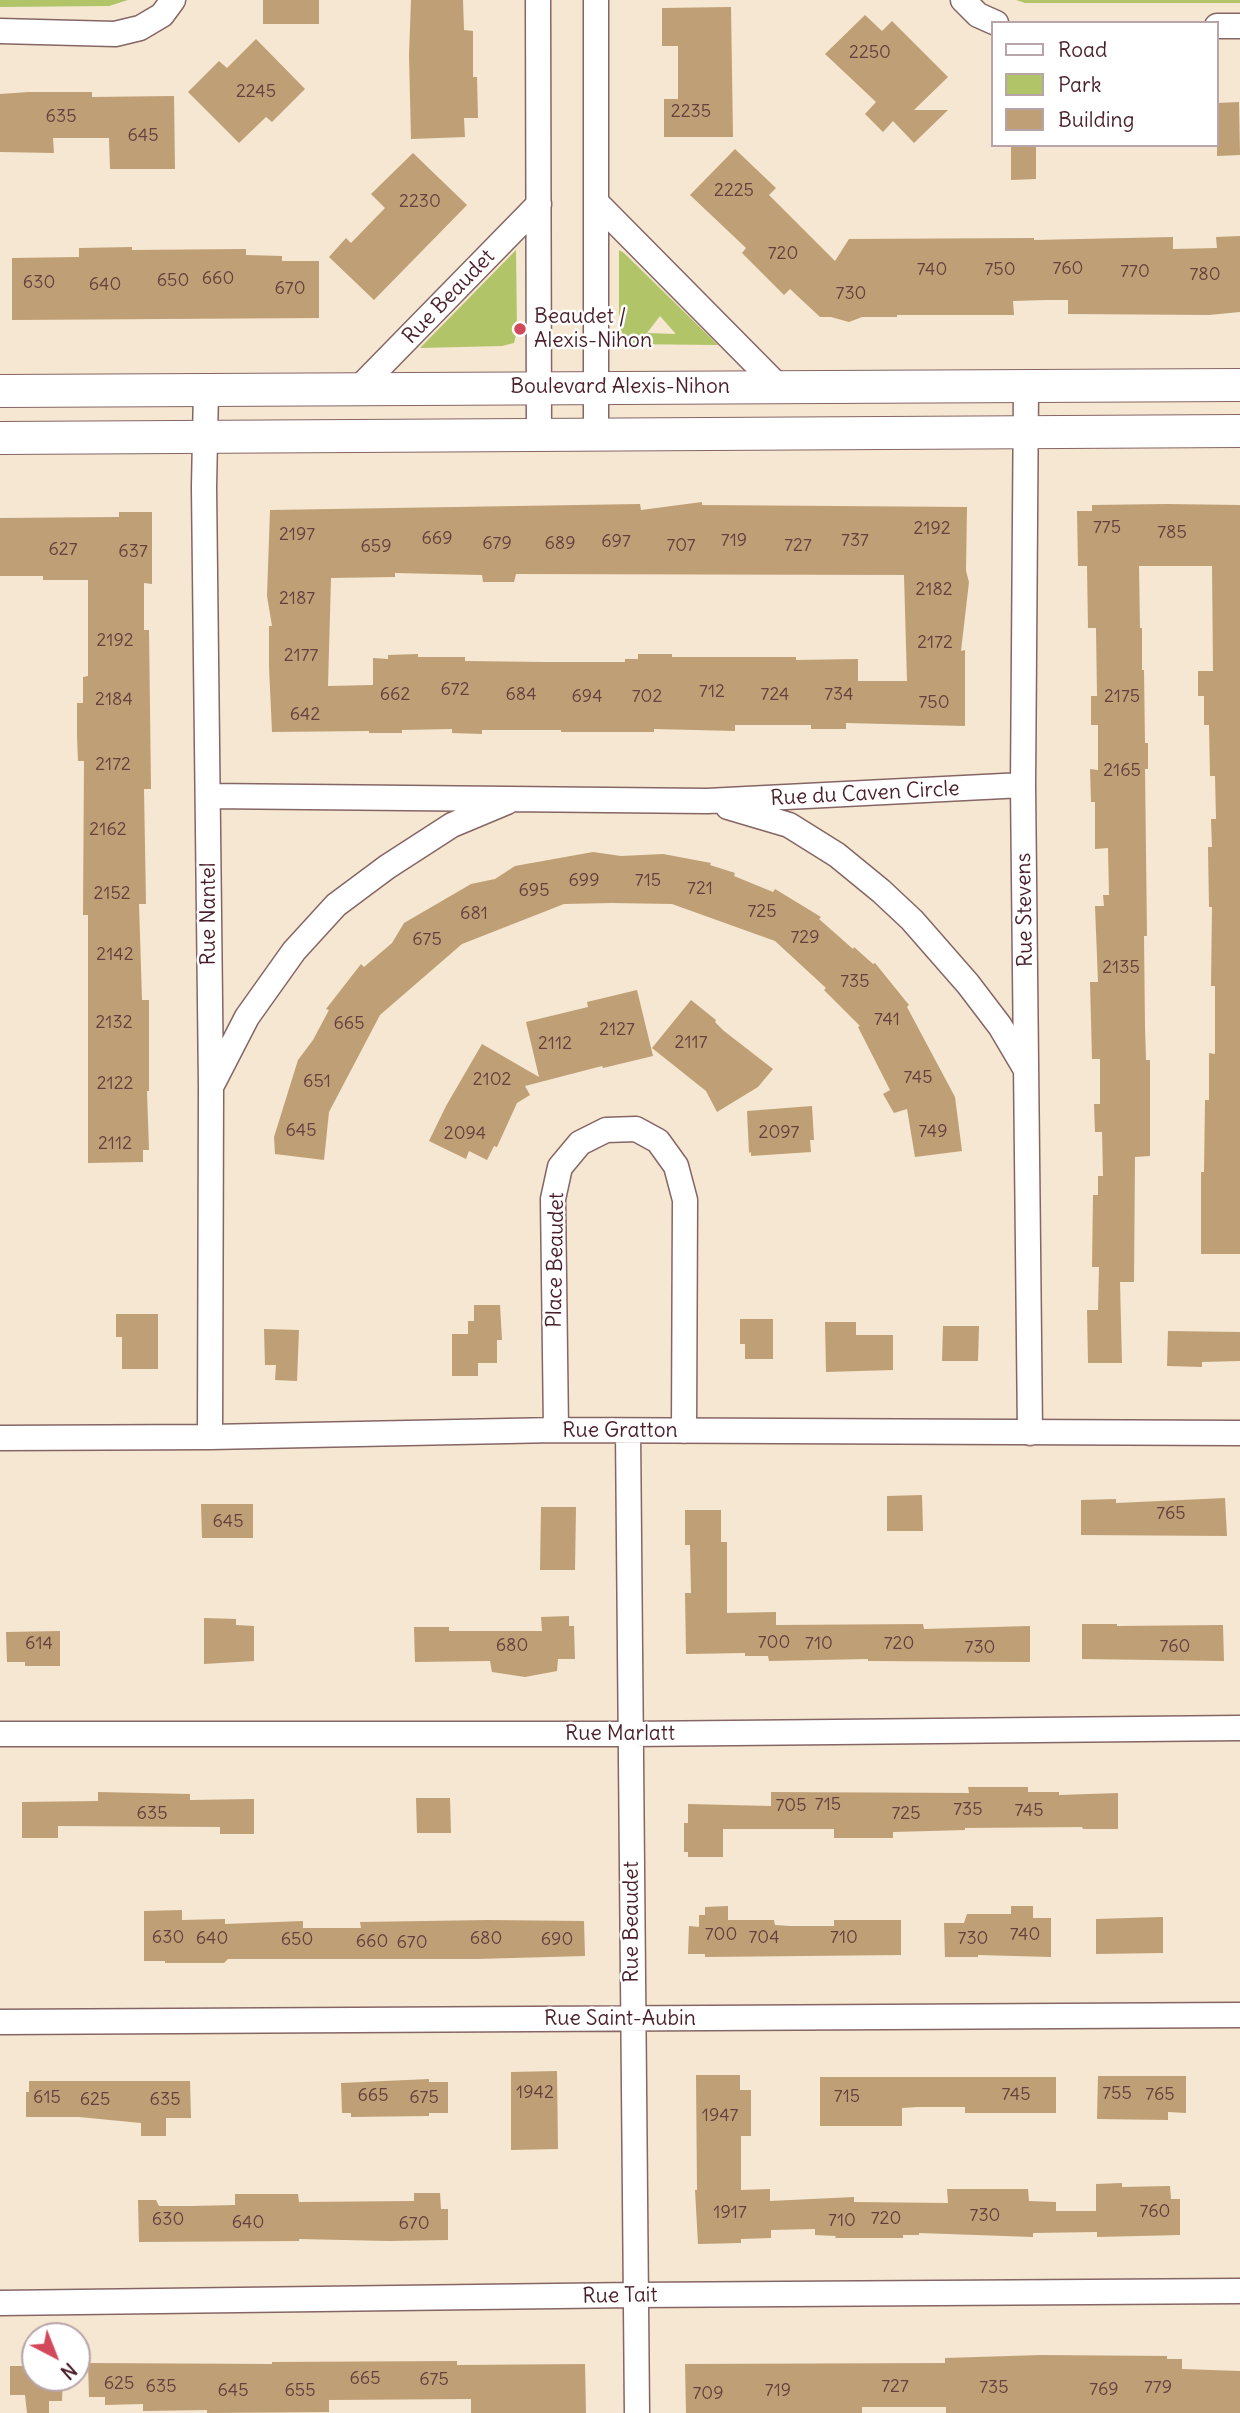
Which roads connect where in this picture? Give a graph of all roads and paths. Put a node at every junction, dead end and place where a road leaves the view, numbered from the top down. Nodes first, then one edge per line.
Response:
1 (173, 0) edge
2 (538, 0) edge
3 (596, 0) edge
4 (964, 2) edge
5 (992, 21) edge
6 (1219, 26) edge
7 (1240, 26) edge
8 (0, 31) edge
9 (597, 203) junction
10 (539, 204) junction
11 (1240, 385) edge
12 (778, 386) junction
13 (1026, 387) junction
14 (539, 388) junction
15 (598, 388) junction
16 (359, 389) junction
17 (206, 390) junction
18 (0, 391) edge
19 (1240, 431) edge
20 (1026, 432) junction
21 (596, 435) junction
22 (539, 436) junction
23 (205, 437) junction
24 (0, 438) edge
25 (1023, 785) junction
26 (208, 796) junction
27 (518, 798) junction
28 (707, 801) junction
29 (1027, 1070) junction
30 (211, 1087) junction
31 (556, 1430) junction
32 (628, 1432) junction
33 (684, 1432) junction
34 (1030, 1433) junction
35 (1240, 1433) edge
36 (210, 1437) junction
37 (0, 1438) edge
38 (1240, 1728) edge
39 (0, 1734) edge
40 (632, 1734) junction
41 (1240, 2015) edge
42 (632, 2019) junction
43 (0, 2022) edge
44 (1240, 2291) edge
45 (635, 2295) junction
46 (0, 2303) edge
47 (637, 2413) edge

1 - 8 street
2 - 10 street
3 - 9 street
4 - 5 street
6 - 7 street
9 - 12 street
9 - 15 street
10 - 14 street
10 - 16 street, Rue Beaudet
11 - 13 street, Boulevard Alexis-Nihon
12 - 13 street, Boulevard Alexis-Nihon
12 - 15 street, Boulevard Alexis-Nihon
13 - 20 street, Rue Stevens
14 - 15 street, Boulevard Alexis-Nihon
14 - 16 street, Boulevard Alexis-Nihon
14 - 22 street
15 - 21 street
16 - 17 street, Boulevard Alexis-Nihon
17 - 18 street, Boulevard Alexis-Nihon
17 - 23 street, Rue Nantel
19 - 20 street
20 - 21 street
20 - 25 street, Rue Stevens
21 - 22 street
22 - 23 street
23 - 24 street
23 - 26 street, Rue Nantel
25 - 28 street, Rue du Caven Circle
25 - 29 street, Rue Stevens
26 - 27 street, Rue du Caven Circle
26 - 30 street, Rue Nantel
27 - 28 street, Rue du Caven Circle
27 - 30 street, Rue du Caven Circle
28 - 29 street, Rue du Caven Circle
29 - 34 street, Rue Stevens
30 - 36 street, Rue Nantel
31 - 32 street, Rue Gratton
31 - 33 street, Place Beaudet
31 - 36 street, Rue Gratton
32 - 33 street, Rue Gratton
32 - 40 street, Rue Beaudet
33 - 34 street, Rue Gratton
34 - 35 street, Rue Gratton
36 - 37 street, Rue Gratton
38 - 40 street, Rue Marlatt
39 - 40 street, Rue Marlatt
40 - 42 street, Rue Beaudet
41 - 42 street, Rue Saint-Aubin
42 - 43 street, Rue Saint-Aubin
42 - 45 street, Rue Beaudet
44 - 45 street, Rue Tait
45 - 46 street, Rue Tait
45 - 47 street, Rue Beaudet

